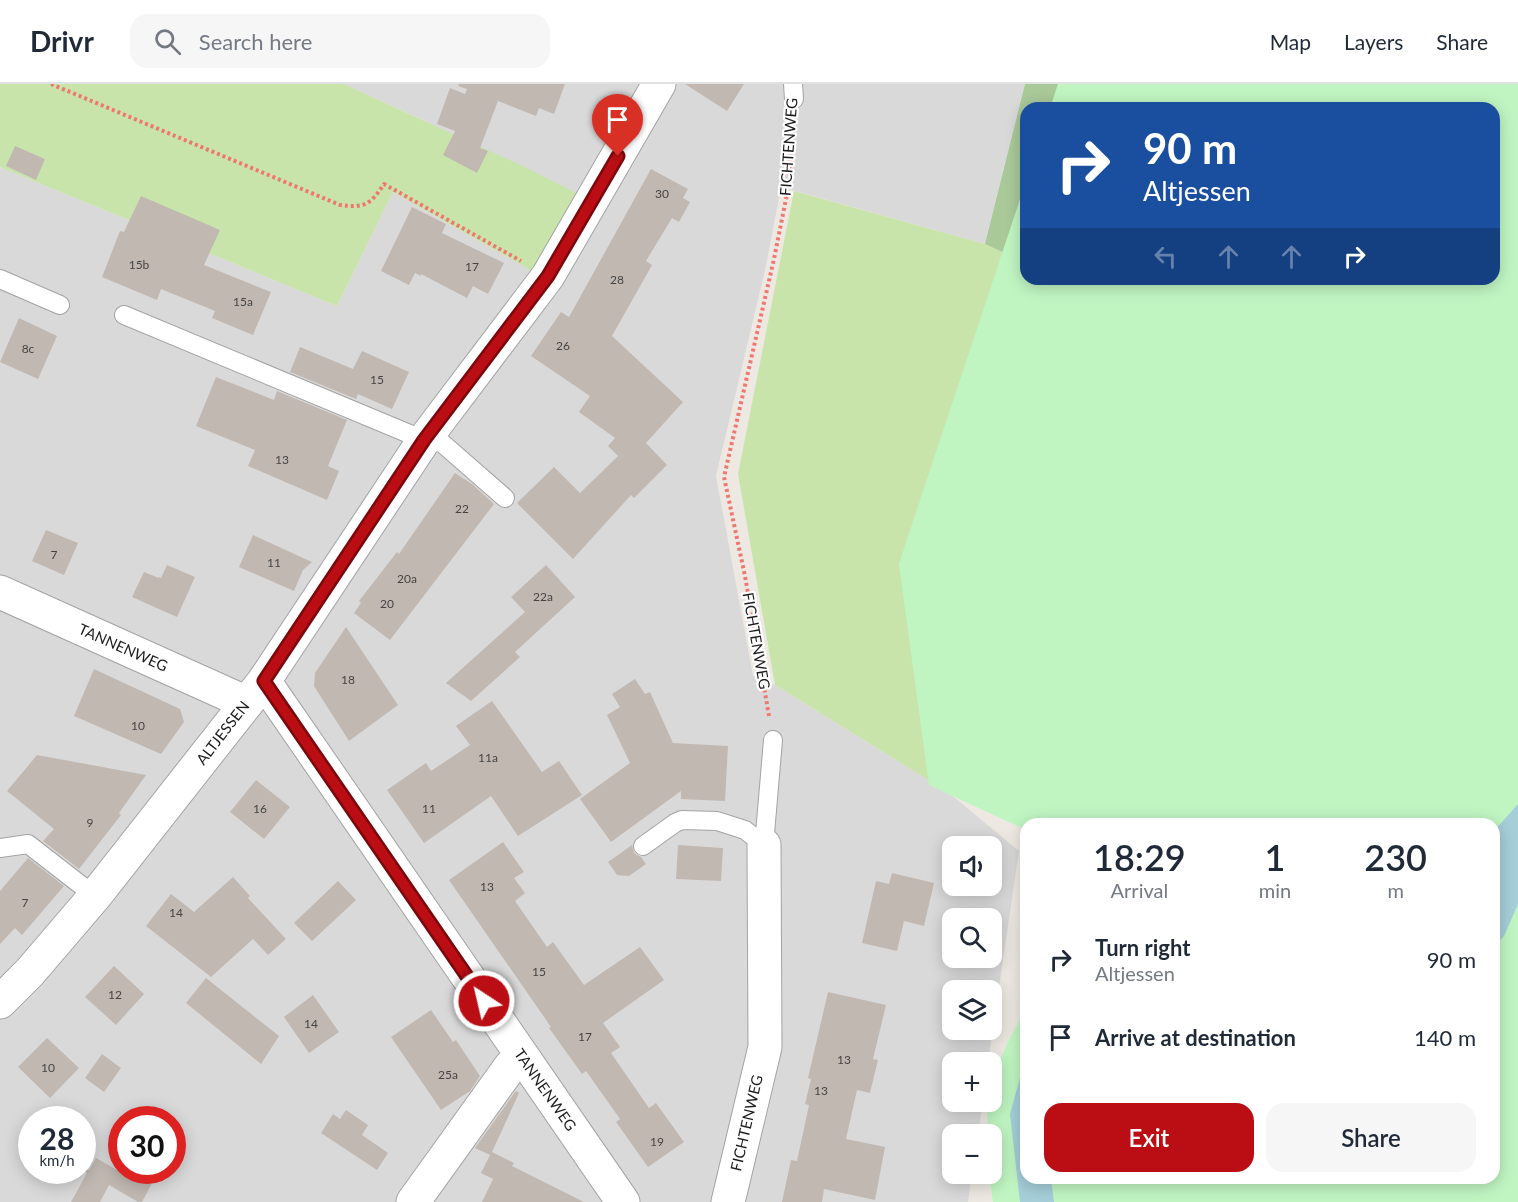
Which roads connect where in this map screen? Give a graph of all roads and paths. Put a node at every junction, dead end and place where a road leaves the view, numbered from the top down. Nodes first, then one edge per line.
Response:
1 (51, 84) edge
2 (658, 84) edge
3 (794, 91) edge
4 (548, 276) junction
5 (0, 279) edge
6 (60, 305) dead end
7 (124, 315) dead end
8 (424, 440) junction
9 (505, 498) dead end
10 (0, 592) edge
11 (255, 692) junction
12 (773, 740) joint
13 (764, 845) junction
14 (643, 846) dead end
15 (0, 848) edge
16 (95, 896) junction
17 (0, 1002) edge
18 (521, 1055) junction
19 (413, 1202) edge
20 (623, 1202) edge
21 (728, 1202) edge

1 - 4 path
2 - 4 street, ALTJESSEN
3 - 12 path, FICHTENWEG
4 - 8 street, ALTJESSEN
5 - 6 lane
7 - 8 lane
8 - 9 lane
8 - 11 street, ALTJESSEN
10 - 11 street, TANNENWEG
11 - 16 street, ALTJESSEN
11 - 18 street, TANNENWEG
12 - 13 lane, FICHTENWEG
13 - 14 lane
13 - 21 street, FICHTENWEG
15 - 16 lane
16 - 17 street, ALTJESSEN
18 - 19 street
18 - 20 street, TANNENWEG

